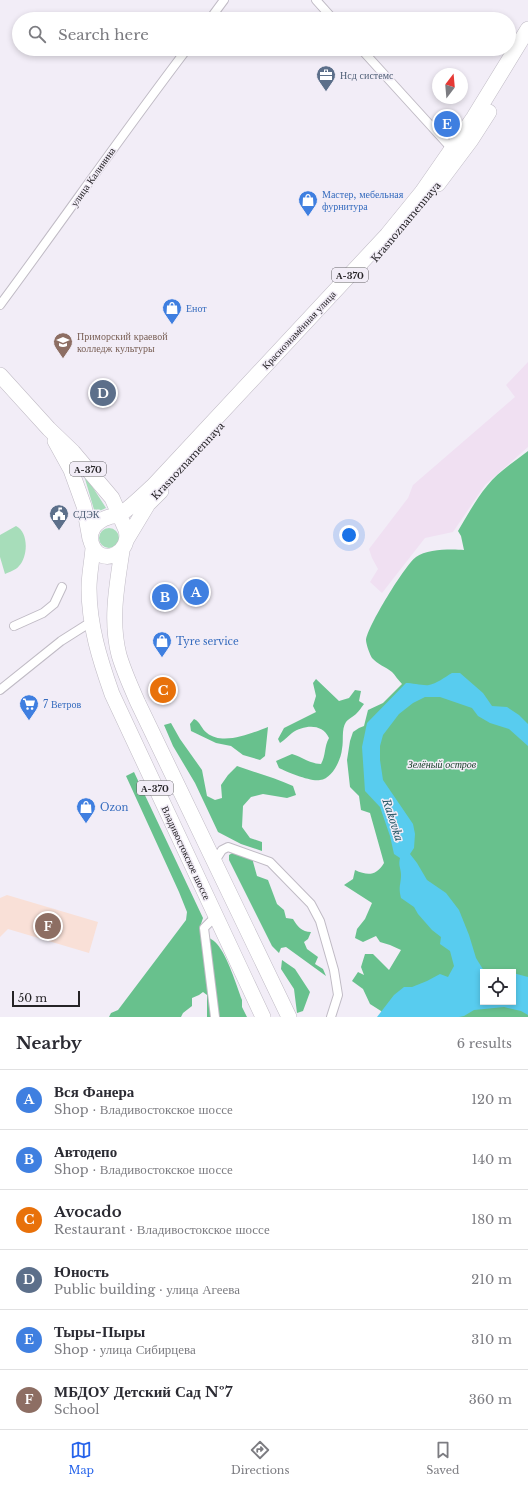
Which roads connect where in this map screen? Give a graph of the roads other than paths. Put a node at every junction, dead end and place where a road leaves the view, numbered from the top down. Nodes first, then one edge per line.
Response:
1 (224, 0) edge
2 (316, 0) edge
3 (215, 12) edge
4 (327, 12) edge
5 (528, 29) edge
6 (528, 47) edge
7 (516, 49) edge
8 (182, 56) edge
9 (366, 56) edge
10 (511, 56) edge
11 (456, 153) junction
12 (0, 305) edge
13 (0, 375) edge
14 (49, 429) junction
15 (119, 515) junction
16 (92, 544) junction
17 (124, 545) junction
18 (62, 587) dead end
19 (91, 622) junction
20 (14, 626) dead end
21 (0, 690) edge
22 (215, 861) junction
23 (216, 916) junction
24 (258, 953) junction
25 (237, 962) junction
26 (289, 1016) edge
27 (214, 1017) edge
28 (263, 1017) edge
29 (332, 1017) edge

1 - 3 street
2 - 4 street
5 - 7 highway, Краснознамённая улица / А-370
6 - 11 highway, А-370
8 - 12 street, улица Калинина
9 - 11 street
10 - 11 highway, Краснознамённая улица / А-370
11 - 15 highway, Краснознамённая улица / А-370
11 - 17 highway, Краснознамённая улица / А-370
13 - 14 highway, А-370
14 - 15 highway, А-370
14 - 16 highway, А-370
15 - 16 highway, А-370
15 - 17 highway, А-370
16 - 17 highway
16 - 19 highway, Владивостокское шоссе / А-370
17 - 22 highway, А-370
18 - 20 street
19 - 21 street
19 - 23 highway, Владивостокское шоссе / А-370
22 - 24 highway, А-370
22 - 29 street
23 - 25 highway, Владивостокское шоссе / А-370
23 - 27 street
24 - 25 highway
24 - 26 highway, А-370
25 - 28 highway, Владивостокское шоссе / А-370

